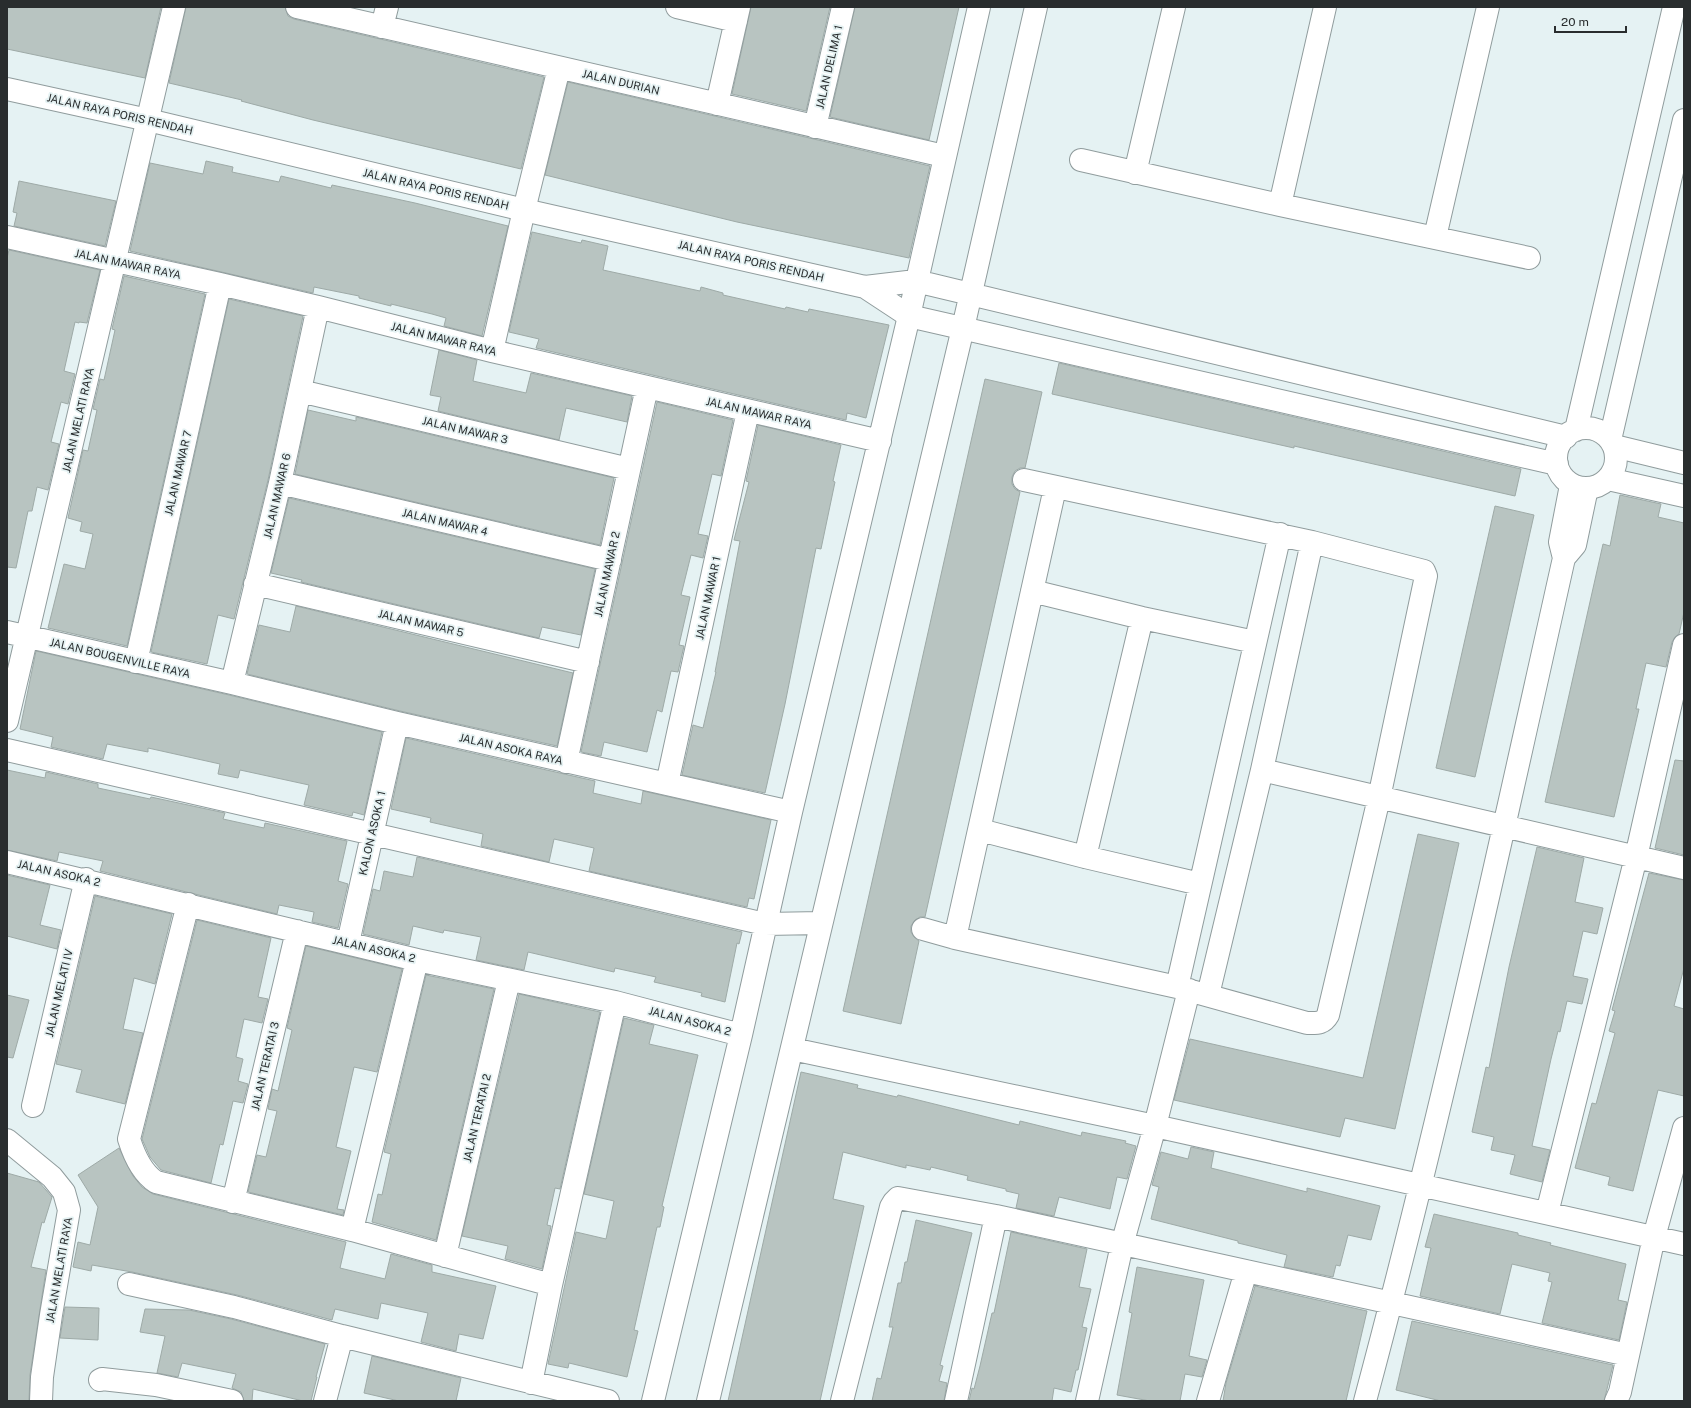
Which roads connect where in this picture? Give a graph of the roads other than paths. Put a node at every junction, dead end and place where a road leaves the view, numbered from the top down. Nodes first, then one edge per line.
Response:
1 (174, 7) edge
2 (297, 7) edge
3 (677, 7) edge
4 (843, 7) edge
5 (979, 7) edge
6 (1036, 7) edge
7 (1174, 7) edge
8 (1325, 7) edge
9 (1488, 7) edge
10 (1674, 7) edge
11 (737, 14) edge
12 (385, 17) edge
13 (559, 68) junction
14 (7, 88) edge
15 (717, 104) junction
16 (150, 114) junction
17 (1684, 120) edge
18 (815, 127) junction
19 (944, 156) junction
20 (1081, 160) dead end
21 (1136, 173) junction
22 (1280, 205) junction
23 (524, 210) junction
24 (7, 237) edge
25 (1435, 237) junction
26 (1529, 258) dead end
27 (115, 261) junction
28 (916, 281) junction
29 (220, 284) junction
30 (865, 287) junction
31 (971, 295) junction
32 (318, 307) junction
33 (909, 316) junction
34 (963, 328) junction
35 (492, 351) junction
36 (647, 387) junction
37 (300, 390) junction
38 (748, 411) junction
39 (1571, 433) junction
40 (880, 441) junction
41 (1612, 443) junction
42 (1684, 463) edge
43 (1557, 464) junction
44 (629, 469) junction
45 (1608, 479) junction
46 (1024, 480) dead end
47 (280, 483) junction
48 (1579, 486) junction
49 (1055, 488) junction
50 (1684, 496) edge
51 (1280, 534) junction
52 (1312, 542) junction
53 (610, 560) junction
54 (255, 584) junction
55 (1032, 591) junction
56 (1142, 618) junction
57 (17, 634) edge
58 (1255, 642) junction
59 (1684, 645) edge
60 (136, 662) junction
61 (588, 662) junction
62 (232, 683) junction
63 (7, 721) edge
64 (397, 723) junction
65 (7, 750) edge
66 (566, 762) junction
67 (1262, 770) junction
68 (667, 784) junction
69 (1379, 798) junction
70 (791, 812) junction
71 (1504, 826) junction
72 (980, 830) junction
73 (372, 833) junction
74 (1085, 857) junction
75 (1636, 857) junction
76 (7, 862) edge
77 (1684, 868) edge
78 (86, 879) junction
79 (1200, 884) junction
80 (188, 904) junction
81 (821, 923) junction
82 (765, 924) junction
83 (923, 929) dead end
84 (297, 931) junction
85 (955, 938) junction
86 (348, 943) junction
87 (417, 960) junction
88 (509, 980) junction
89 (1191, 991) junction
90 (615, 1002) junction
91 (741, 1035) junction
92 (792, 1049) junction
93 (33, 1106) dead end
94 (1155, 1126) junction
95 (1684, 1128) edge
96 (7, 1140) edge
97 (1421, 1186) junction
98 (233, 1202) junction
99 (1547, 1213) junction
100 (996, 1216) junction
101 (352, 1230) junction
102 (1654, 1237) junction
103 (1684, 1244) edge
104 (1122, 1245) junction
105 (445, 1256) junction
106 (1246, 1272) junction
107 (129, 1284) dead end
108 (551, 1285) junction
109 (1392, 1302) junction
110 (342, 1336) junction
111 (1628, 1356) junction
112 (100, 1380) dead end
113 (530, 1383) junction
114 (228, 1400) edge
115 (41, 1401) edge
116 (325, 1401) edge
117 (608, 1401) edge
118 (653, 1401) edge
119 (708, 1401) edge
120 (842, 1401) edge
121 (956, 1401) edge
122 (1087, 1401) edge
123 (1208, 1401) edge
124 (1365, 1401) edge
125 (1616, 1401) edge

1 - 16 street, JALAN MELATI RAYA
2 - 12 street, JALAN DURIAN
3 - 11 street
4 - 18 street, JALAN DELIMA 1
5 - 19 street
6 - 31 street
7 - 21 street
8 - 22 street
9 - 25 street
10 - 39 street
11 - 15 street
12 - 13 street, JALAN DURIAN
13 - 15 street, JALAN DURIAN
13 - 23 street
14 - 16 street, JALAN RAYA PORIS RENDAH
15 - 18 street, JALAN DURIAN
16 - 23 street, JALAN RAYA PORIS RENDAH
16 - 27 street, JALAN MELATI RAYA
17 - 41 street
18 - 19 street, JALAN DURIAN
19 - 28 street
20 - 21 street
21 - 22 street
22 - 25 street
23 - 30 street, JALAN RAYA PORIS RENDAH
23 - 35 street
24 - 27 street, JALAN MAWAR RAYA
25 - 26 street
27 - 29 street, JALAN MAWAR RAYA
27 - 57 street, JALAN MELATI RAYA
28 - 30 street, JALAN RAYA PORIS RENDAH
28 - 31 street
28 - 33 street
29 - 32 street, JALAN MAWAR RAYA
29 - 60 street, JALAN MAWAR 7
30 - 33 street, JALAN RAYA PORIS RENDAH
31 - 34 street
31 - 39 street
32 - 35 street, JALAN MAWAR RAYA
32 - 37 street, JALAN MAWAR 6
33 - 34 street
33 - 40 street
34 - 43 street
34 - 81 street
35 - 36 street, JALAN MAWAR RAYA
36 - 38 street, JALAN MAWAR RAYA
36 - 44 street, JALAN MAWAR 2
37 - 44 street, JALAN MAWAR 3
37 - 47 street, JALAN MAWAR 6
38 - 40 street, JALAN MAWAR RAYA
38 - 68 street, JALAN MAWAR 1
39 - 41 street
39 - 43 street
40 - 70 street
41 - 42 street
41 - 45 street
43 - 48 street
44 - 53 street, JALAN MAWAR 2
45 - 48 street
45 - 50 street
46 - 49 street
47 - 53 street, JALAN MAWAR 4
47 - 54 street, JALAN MAWAR 6
48 - 71 street
49 - 51 street
49 - 55 street
51 - 52 street
51 - 58 street
52 - 67 street
52 - 69 street
53 - 61 street, JALAN MAWAR 2
54 - 61 street, JALAN MAWAR 5
54 - 62 street, JALAN MAWAR 6
55 - 56 street
55 - 72 street
56 - 58 street
56 - 74 street
57 - 60 street, JALAN BOUGENVILLE RAYA
57 - 63 street, JALAN MELATI RAYA
58 - 79 street
59 - 75 street
60 - 62 street, JALAN BOUGENVILLE RAYA
61 - 66 street, JALAN MAWAR 2
62 - 64 street, JALAN ASOKA RAYA
64 - 66 street, JALAN ASOKA RAYA
64 - 73 street, KALON ASOKA 1
65 - 73 street
66 - 68 street, JALAN ASOKA RAYA
67 - 69 street
67 - 89 street
68 - 70 street, JALAN ASOKA RAYA
69 - 71 street
69 - 89 street
70 - 82 street
71 - 75 street
71 - 97 street
72 - 74 street
72 - 85 street
73 - 82 street
73 - 86 street, KALON ASOKA 1
74 - 79 street
75 - 77 street
75 - 99 street
76 - 78 street, JALAN ASOKA 2
78 - 80 street, JALAN ASOKA 2
78 - 93 street, JALAN MELATI IV
79 - 89 street
80 - 84 street, JALAN ASOKA 2
80 - 98 street
81 - 82 street
81 - 92 street
82 - 91 street
83 - 85 street
84 - 86 street, JALAN ASOKA 2
84 - 98 street, JALAN TERATAI 3
85 - 89 street
86 - 87 street, JALAN ASOKA 2
87 - 88 street, JALAN ASOKA 2
87 - 101 street
88 - 90 street, JALAN ASOKA 2
88 - 105 street, JALAN TERATAI 2
89 - 94 street
90 - 91 street, JALAN ASOKA 2
90 - 108 street
91 - 118 street
92 - 94 street
92 - 119 street
94 - 97 street
94 - 104 street
95 - 102 street
96 - 115 street, JALAN MELATI RAYA
97 - 99 street
97 - 109 street
98 - 101 street
99 - 102 street
100 - 104 street
100 - 120 street
100 - 121 street
101 - 105 street
102 - 103 street
102 - 111 street
104 - 106 street
104 - 122 street
105 - 108 street
106 - 109 street
106 - 123 street
107 - 110 street
108 - 113 street
109 - 111 street
109 - 124 street
110 - 113 street
110 - 116 street
111 - 125 street
112 - 114 street
113 - 117 street

